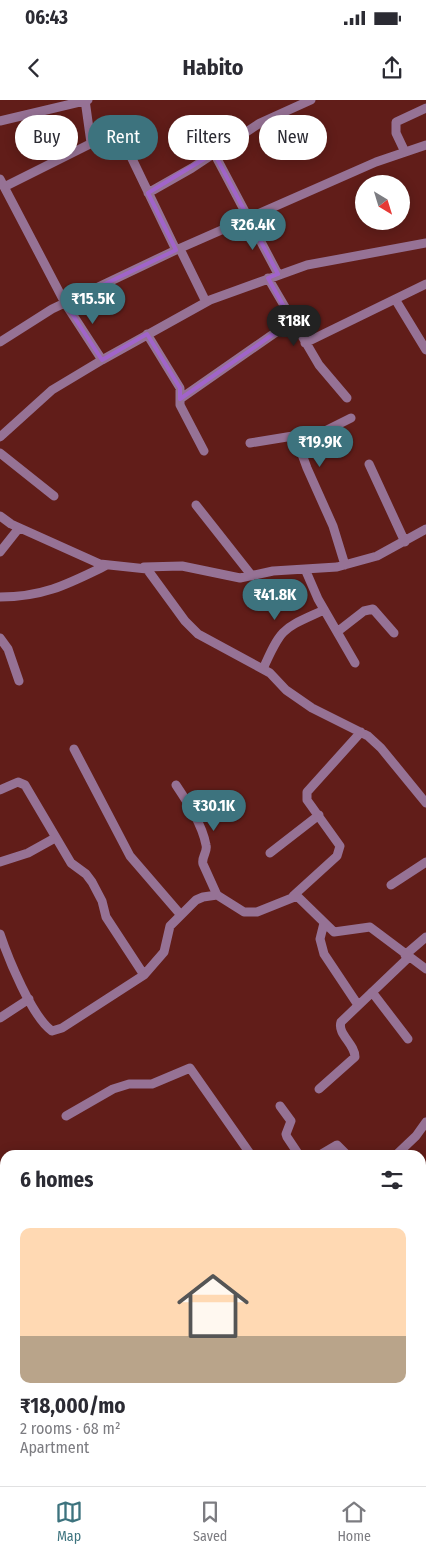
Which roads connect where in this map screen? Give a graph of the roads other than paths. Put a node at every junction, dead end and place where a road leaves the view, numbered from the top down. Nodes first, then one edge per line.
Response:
1 (86, 100) edge
2 (311, 100) edge
3 (426, 108) edge
4 (88, 117) edge
5 (0, 121) edge
6 (249, 130) edge
7 (88, 145) edge
8 (426, 145) edge
9 (405, 152) junction
10 (132, 160) edge
11 (202, 160) edge
12 (218, 160) edge
13 (3, 189) edge
14 (148, 193) junction
15 (248, 218) junction
16 (426, 243) edge
17 (178, 249) junction
18 (278, 274) junction
19 (268, 278) junction
20 (426, 284) edge
21 (395, 299) junction
22 (206, 302) junction
23 (65, 303) junction
24 (292, 321) junction
25 (147, 334) junction
26 (0, 342) edge
27 (305, 343) junction
28 (426, 350) edge
29 (102, 360) junction
30 (347, 398) dead end
31 (180, 400) junction
32 (350, 418) dead end
33 (0, 437) edge
34 (250, 443) dead end
35 (299, 444) junction
36 (204, 451) dead end
37 (0, 453) edge
38 (369, 464) dead end
39 (54, 496) dead end
40 (196, 505) dead end
41 (0, 516) edge
42 (19, 528) junction
43 (426, 529) edge
44 (405, 542) junction
45 (0, 552) edge
46 (345, 565) junction
47 (106, 566) junction
48 (144, 567) junction
49 (305, 569) junction
50 (252, 576) junction
51 (0, 597) edge
52 (324, 610) junction
53 (337, 632) junction
54 (394, 633) dead end
55 (0, 638) edge
56 (355, 663) dead end
57 (262, 669) junction
58 (19, 682) dead end
59 (361, 732) junction
60 (74, 748) dead end
61 (176, 785) dead end
62 (0, 790) edge
63 (426, 803) edge
64 (319, 815) junction
65 (55, 838) junction
66 (270, 853) dead end
67 (0, 862) edge
68 (426, 862) edge
69 (391, 885) dead end
70 (217, 895) junction
71 (293, 896) junction
72 (180, 914) junction
73 (324, 923) junction
74 (0, 934) edge
75 (426, 937) edge
76 (407, 956) junction
77 (426, 969) edge
78 (144, 976) junction
79 (372, 992) junction
80 (29, 999) junction
81 (358, 1005) junction
82 (0, 1018) edge
83 (408, 1039) dead end
84 (319, 1089) dead end
85 (280, 1106) dead end
86 (66, 1116) dead end
87 (426, 1122) edge
88 (247, 1150) edge
89 (296, 1150) edge
90 (328, 1150) edge
91 (342, 1150) edge
92 (401, 1150) edge

1 - 4 street
1 - 5 street
2 - 6 street
3 - 9 street
7 - 13 street
8 - 9 street
9 - 15 street
10 - 14 street
11 - 14 street
12 - 15 street
13 - 23 street
14 - 17 street
15 - 17 street
15 - 18 street
16 - 18 street
17 - 22 street
17 - 23 street
18 - 19 street
19 - 22 street
19 - 24 street
20 - 21 street
21 - 27 street
21 - 28 street
22 - 25 street
23 - 26 street
23 - 29 street
24 - 27 street
24 - 31 street
25 - 29 street
25 - 31 street
27 - 30 street
29 - 33 street
31 - 36 street
32 - 35 street
34 - 35 street
35 - 46 street
37 - 39 street
38 - 44 street
40 - 50 street
41 - 42 street
42 - 45 street
42 - 47 street
43 - 44 street
44 - 46 street
46 - 49 street
47 - 48 street
47 - 51 street
48 - 50 street
48 - 57 street
49 - 50 street
49 - 52 street
52 - 53 street
52 - 57 street
53 - 54 street
53 - 56 street
55 - 58 street
57 - 59 street
59 - 63 street
59 - 64 street
60 - 72 street
61 - 70 street
62 - 65 street
64 - 66 street
64 - 71 street
65 - 67 street
65 - 78 street
68 - 69 street
70 - 71 street
70 - 72 street
71 - 73 street
72 - 78 street
73 - 76 street
73 - 81 street
74 - 80 street
75 - 76 street
76 - 77 street
76 - 79 street
78 - 80 street
79 - 81 street
79 - 83 street
80 - 82 street
81 - 84 street
85 - 89 street
86 - 88 street
87 - 92 street
90 - 91 street

